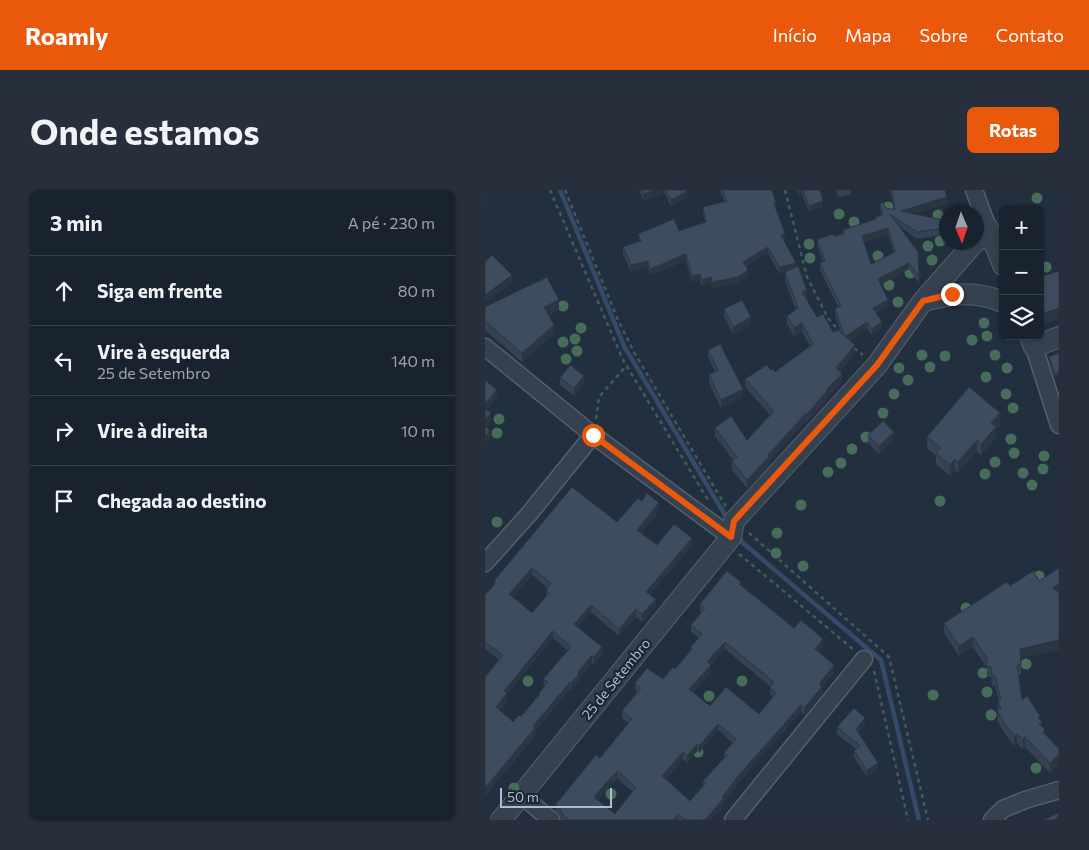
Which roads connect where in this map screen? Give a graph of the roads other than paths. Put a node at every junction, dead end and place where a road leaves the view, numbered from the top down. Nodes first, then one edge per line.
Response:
1 (974, 190) edge
2 (976, 205) edge
3 (984, 242) edge
4 (968, 250) edge
5 (999, 260) edge
6 (923, 301) junction
7 (999, 301) edge
8 (1059, 337) edge
9 (1032, 341) edge
10 (485, 348) edge
11 (1059, 425) edge
12 (593, 435) junction
13 (732, 529) junction
14 (485, 563) edge
15 (864, 659) dead end
16 (1059, 790) edge
17 (521, 795) junction
18 (501, 820) edge
19 (551, 820) edge
20 (733, 820) edge
21 (992, 820) edge

1 - 2 street
3 - 5 street
4 - 6 street, 25 de Setembro
6 - 7 street
6 - 13 street, 25 de Setembro
8 - 9 street
9 - 11 street
10 - 12 street
12 - 13 street
12 - 14 street
13 - 17 street, 25 de Setembro
15 - 20 street
16 - 21 street
17 - 18 street, 25 de Setembro
17 - 19 street

